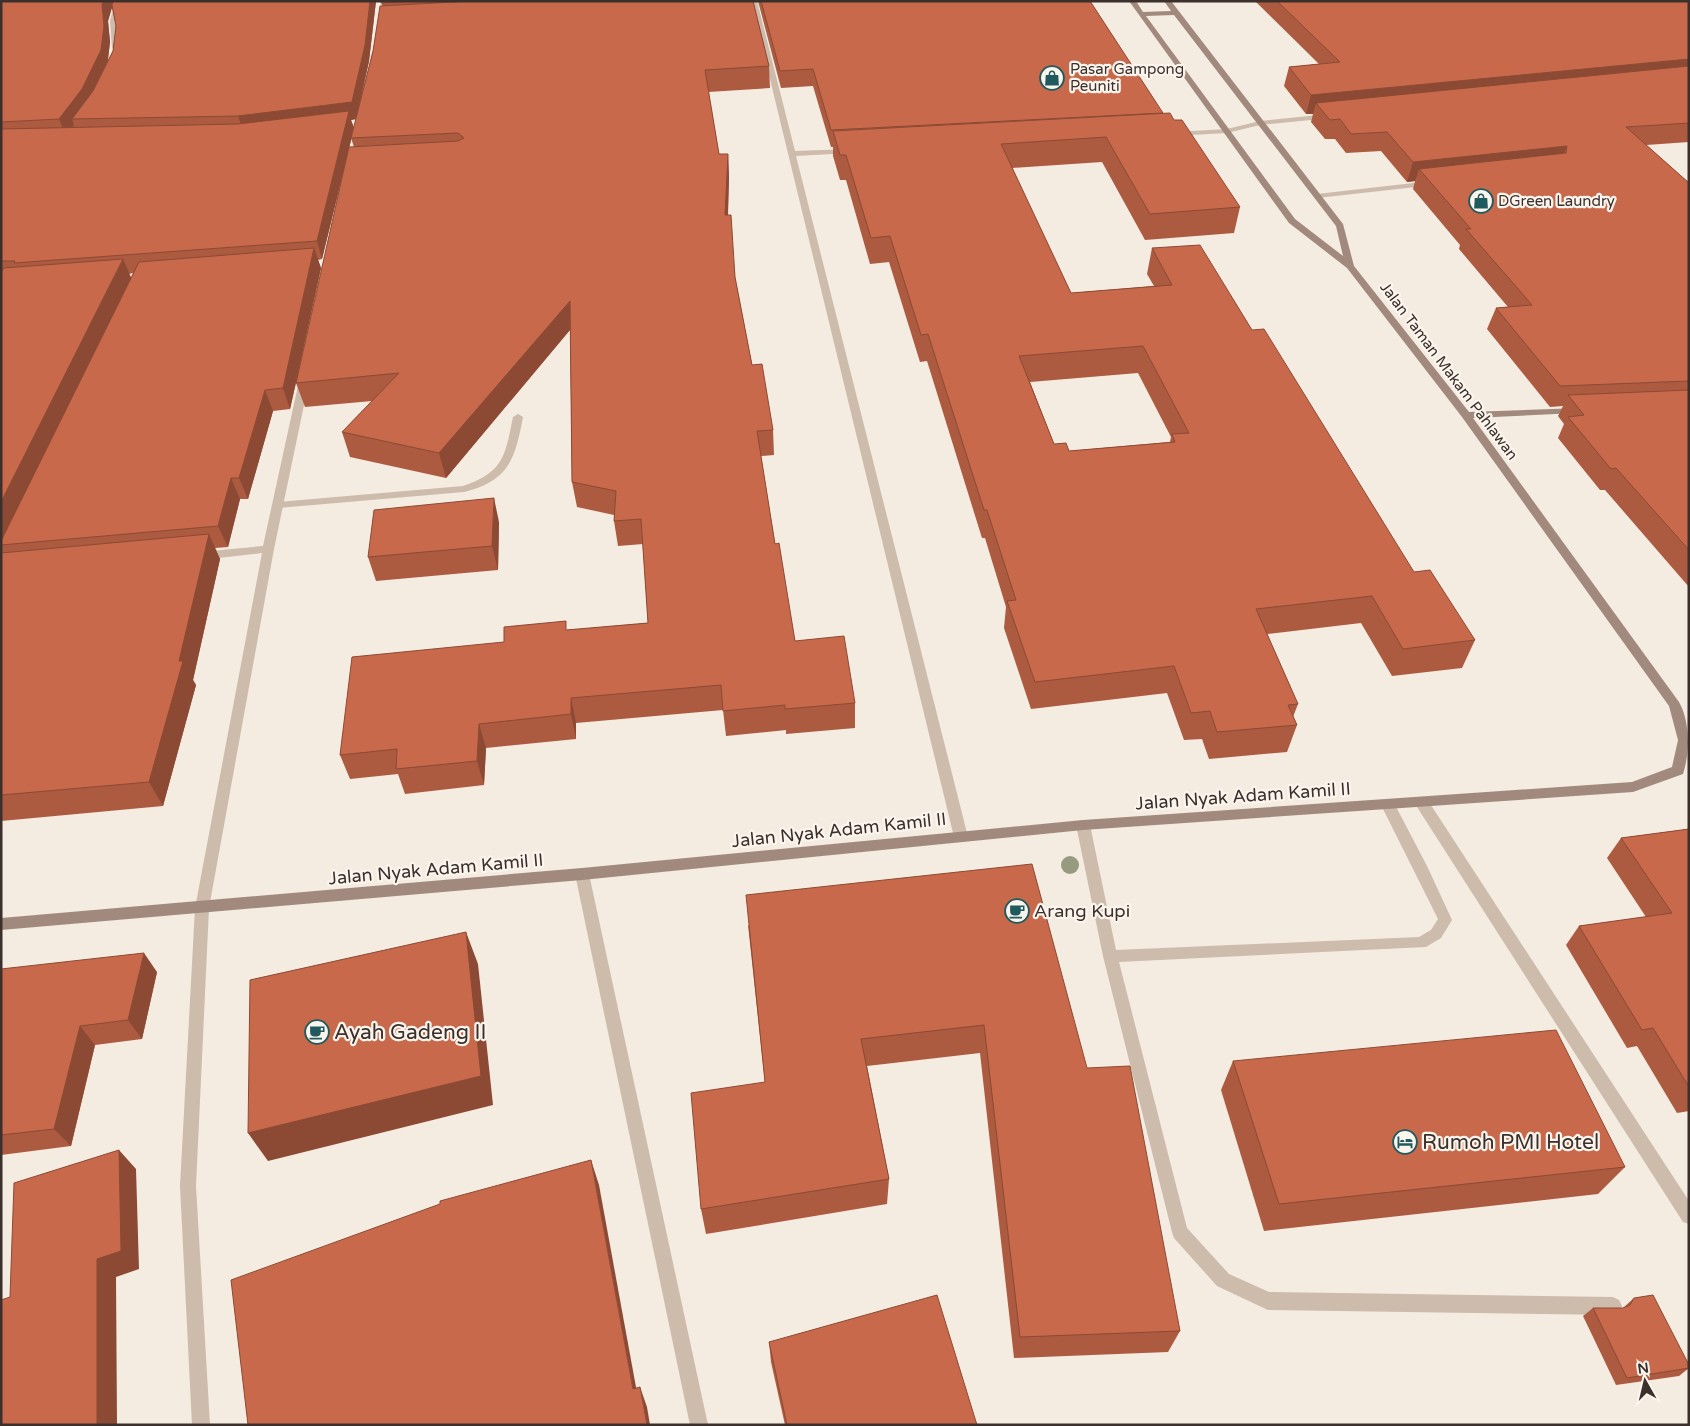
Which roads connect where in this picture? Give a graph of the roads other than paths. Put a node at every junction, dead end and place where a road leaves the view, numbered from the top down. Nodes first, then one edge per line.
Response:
1 (118, 1) edge
2 (1132, 1) edge
3 (1167, 1) edge
4 (752, 4) edge
5 (1176, 13) junction
6 (1141, 14) junction
7 (114, 58) edge
8 (1339, 116) edge
9 (1260, 123) junction
10 (1227, 131) junction
11 (1168, 134) edge
12 (862, 150) edge
13 (793, 154) junction
14 (1441, 182) edge
15 (1316, 196) junction
16 (1350, 266) junction
17 (306, 369) edge
18 (1582, 410) edge
19 (1466, 414) junction
20 (518, 417) dead end
21 (278, 505) junction
22 (268, 549) junction
23 (189, 556) edge
24 (1678, 770) joint
25 (1422, 803) junction
26 (1388, 805) junction
27 (1083, 825) junction
28 (962, 837) junction
29 (582, 874) junction
30 (202, 908) junction
31 (1, 924) edge
32 (1110, 956) junction
33 (1689, 1216) edge
34 (1613, 1306) edge
35 (201, 1425) edge
36 (699, 1425) edge

1 - 7 street
2 - 6 street
3 - 5 street, Jalan Taman Makam Pahlawan
4 - 13 street
5 - 6 street
5 - 9 street, Jalan Taman Makam Pahlawan
6 - 10 street
8 - 9 street
9 - 10 street
9 - 15 street, Jalan Taman Makam Pahlawan
10 - 11 street
10 - 16 street
12 - 13 street
13 - 28 street
14 - 15 street
15 - 16 street, Jalan Taman Makam Pahlawan
16 - 19 street, Jalan Taman Makam Pahlawan
17 - 21 street
18 - 19 street
19 - 24 street, Jalan Taman Makam Pahlawan
20 - 21 street
21 - 22 street
22 - 23 street
22 - 30 street
24 - 25 street, Jalan Nyak Adam Kamil II
25 - 26 street, Jalan Nyak Adam Kamil II
25 - 33 street
26 - 27 street, Jalan Nyak Adam Kamil II
26 - 32 street
27 - 28 street, Jalan Nyak Adam Kamil II
27 - 32 street
28 - 29 street, Jalan Nyak Adam Kamil II
29 - 30 street, Jalan Nyak Adam Kamil II
29 - 36 street
30 - 31 street, Jalan Nyak Adam Kamil II
30 - 35 street
32 - 34 street

